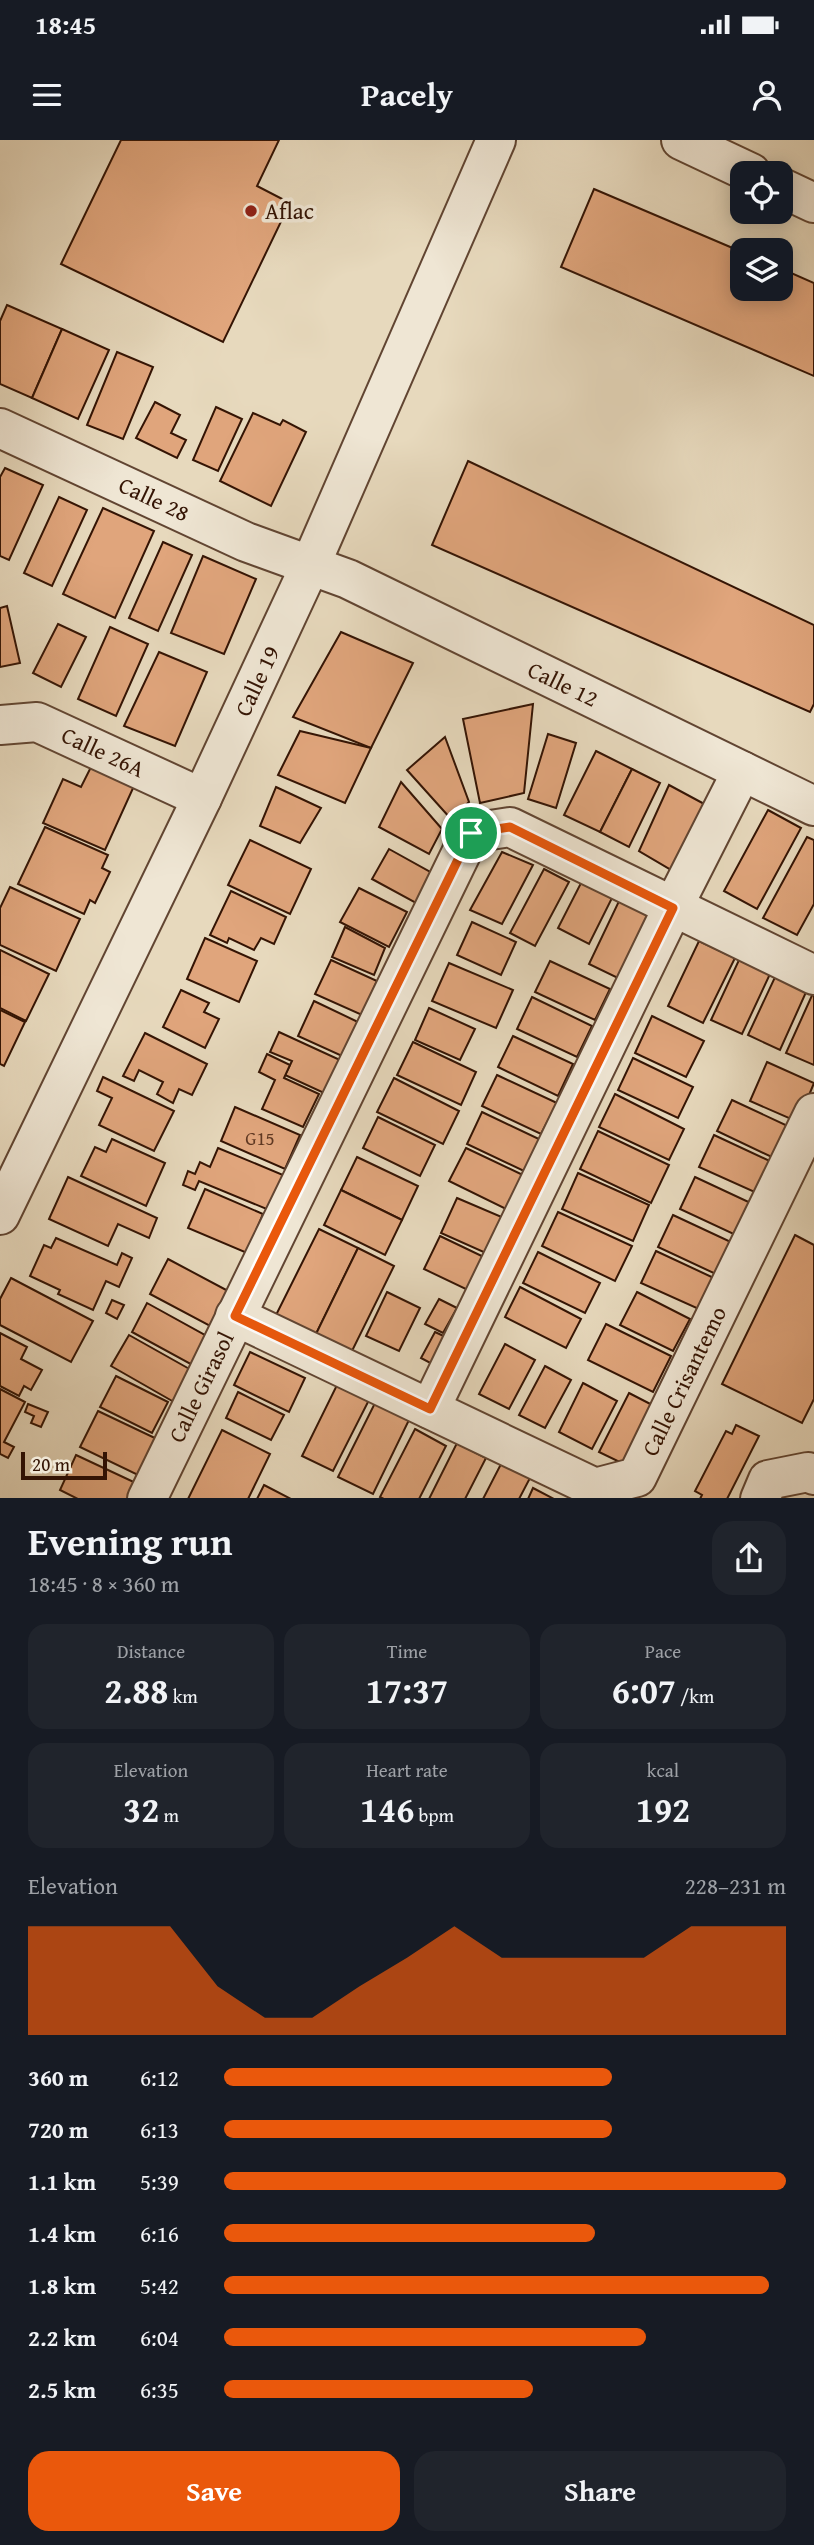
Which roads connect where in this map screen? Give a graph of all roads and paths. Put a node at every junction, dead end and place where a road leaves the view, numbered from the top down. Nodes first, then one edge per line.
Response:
1 (496, 140) edge
2 (681, 140) edge
3 (730, 163) edge
4 (793, 193) edge
5 (814, 203) edge
6 (0, 428) edge
7 (310, 566) junction
8 (0, 725) edge
9 (742, 771) junction
10 (202, 798) junction
11 (814, 806) edge
12 (673, 908) junction
13 (814, 975) edge
14 (814, 1113) edge
15 (0, 1215) edge
16 (235, 1316) junction
17 (430, 1409) junction
18 (814, 1475) edge
19 (147, 1498) edge
20 (760, 1498) edge

1 - 7 street, Calle 19
2 - 3 street
4 - 5 street
6 - 7 street, Calle 28
7 - 9 street, Calle 12
7 - 10 street, Calle 19
8 - 10 street, Calle 26A
9 - 11 street, Calle 12
9 - 12 street
10 - 15 street, Calle 19
12 - 13 street
12 - 16 street, Calle Girasol
12 - 17 street
14 - 17 street, Calle Crisantemo
16 - 17 street, Calle Crisantemo
16 - 19 street, Calle Girasol
18 - 20 street

